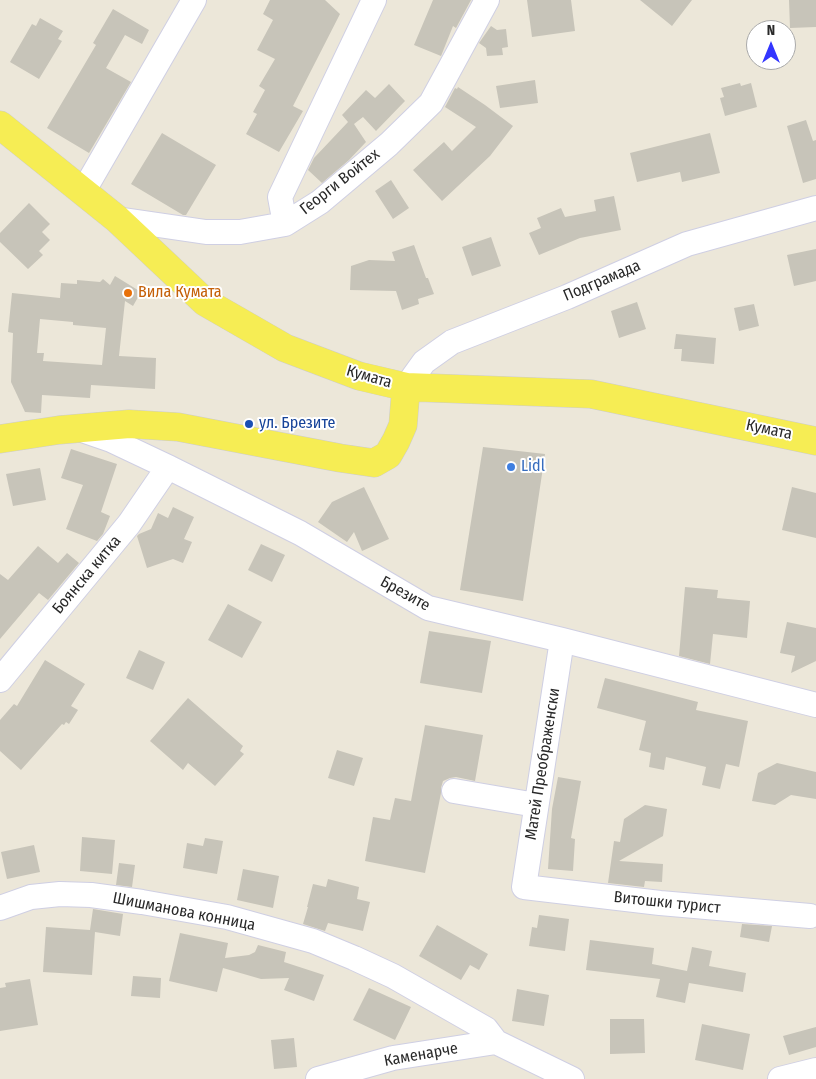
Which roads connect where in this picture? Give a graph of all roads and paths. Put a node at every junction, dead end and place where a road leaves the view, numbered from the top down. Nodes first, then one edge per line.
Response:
1 (194, 0) edge
2 (374, 0) edge
3 (487, 0) edge
4 (0, 125) edge
5 (83, 192) junction
6 (816, 208) edge
7 (117, 219) junction
8 (285, 224) junction
9 (406, 387) junction
10 (78, 429) junction
11 (0, 439) edge
12 (816, 440) edge
13 (168, 467) junction
14 (562, 640) junction
15 (0, 680) edge
16 (816, 705) edge
17 (454, 791) dead end
18 (536, 805) junction
19 (524, 887) joint
20 (0, 908) edge
21 (810, 916) dead end
22 (496, 1042) junction
23 (816, 1070) edge
24 (318, 1079) edge
25 (572, 1079) edge
26 (780, 1079) edge

1 - 5 street
2 - 8 street
3 - 8 street, Георги Войтех
4 - 5 main road, Кумата
5 - 7 main road, Кумата
6 - 9 street, Подграмада
7 - 8 street, Георги Войтех
7 - 9 main road, Кумата
9 - 10 main road
9 - 12 main road, Кумата
10 - 11 main road
10 - 13 street, Брезите
13 - 14 street, Брезите
13 - 15 street, Боянска китка
14 - 16 street, Брезите
14 - 18 street, Матей Преображенски
17 - 18 street
18 - 19 street, Матей Преображенски
19 - 21 street, Витошки турист
20 - 22 street, Шишманова конница
22 - 24 street, Каменарче
22 - 25 street, Шишманова конница
23 - 26 street

